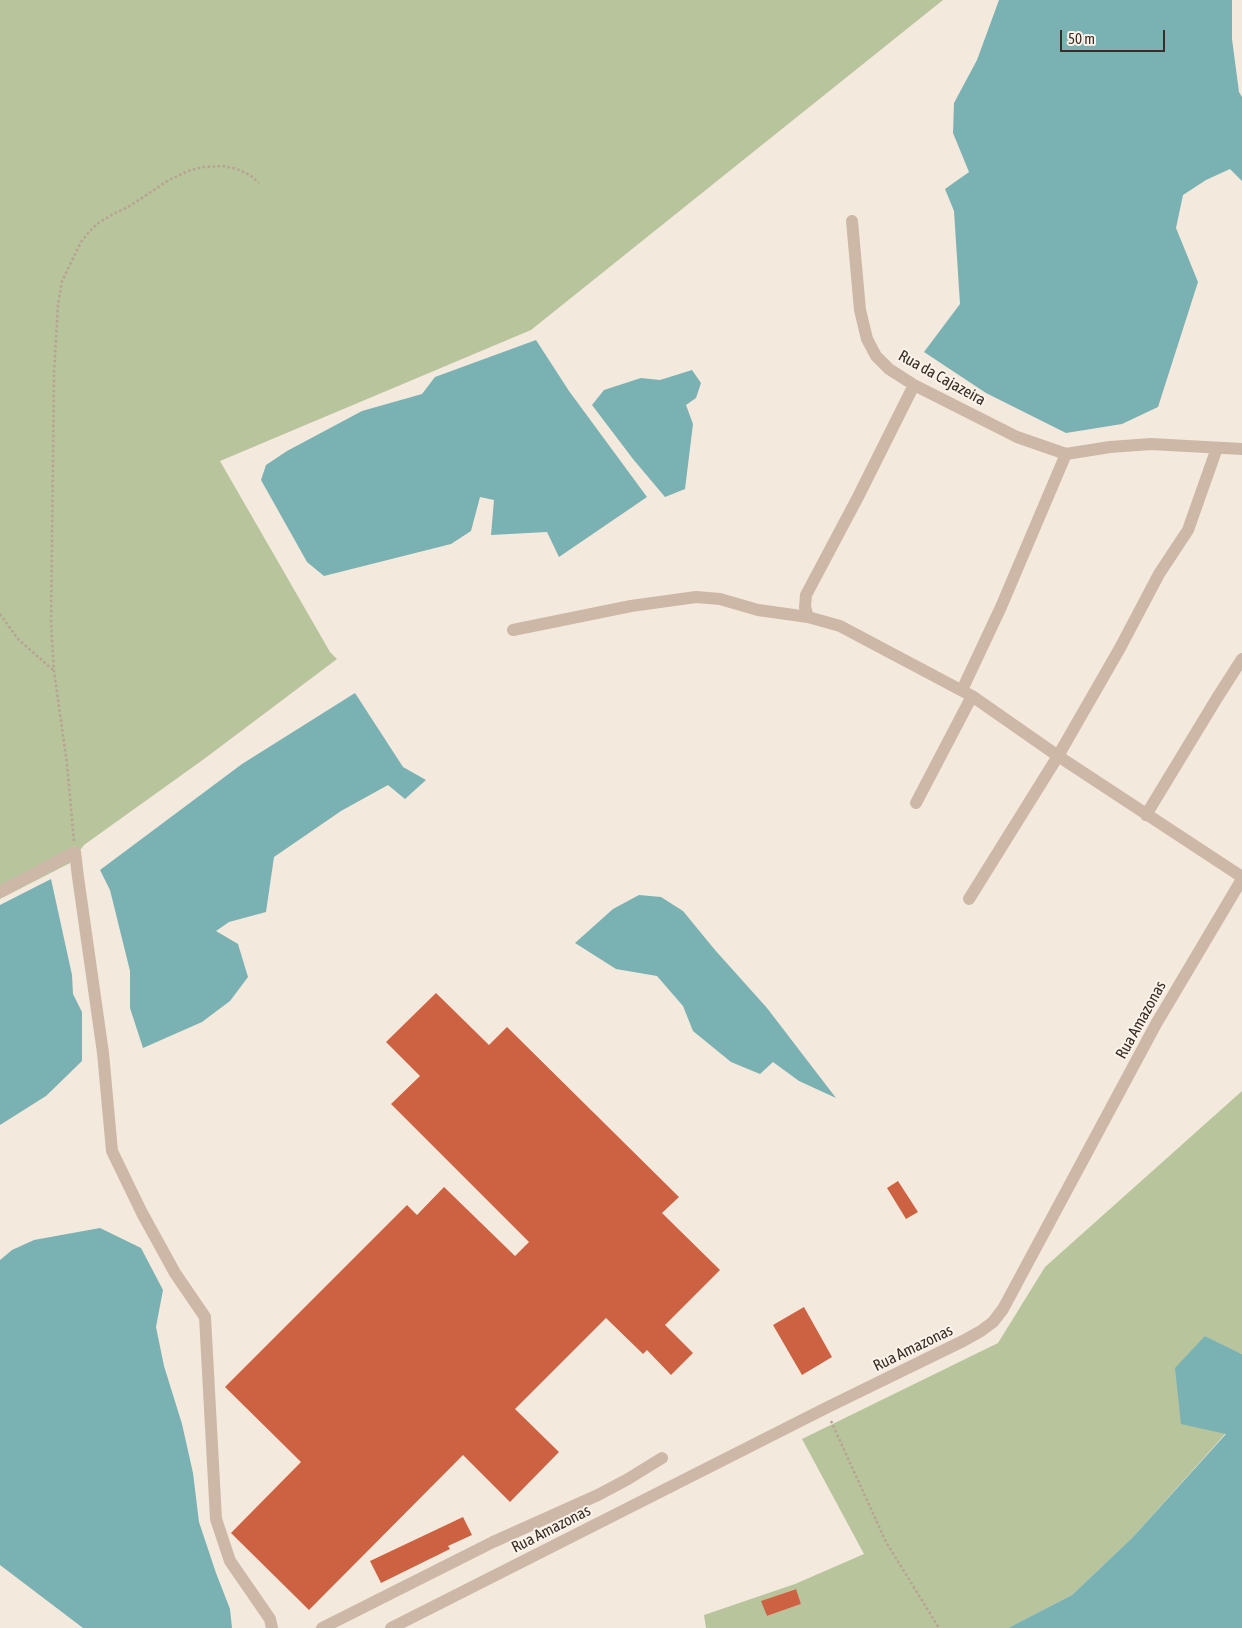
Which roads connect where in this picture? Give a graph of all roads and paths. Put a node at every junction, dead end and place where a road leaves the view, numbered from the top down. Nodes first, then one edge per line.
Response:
1 (259, 183) dead end
2 (852, 221) dead end
3 (914, 384) junction
4 (1217, 448) junction
5 (1242, 449) edge
6 (1066, 454) junction
7 (0, 614) edge
8 (808, 617) junction
9 (513, 630) dead end
10 (1242, 659) edge
11 (54, 671) junction
12 (967, 693) junction
13 (1058, 756) junction
14 (916, 803) dead end
15 (1146, 815) junction
16 (75, 852) junction
17 (1241, 883) edge
18 (0, 892) edge
19 (970, 899) dead end
20 (826, 1408) junction
21 (662, 1458) dead end
22 (272, 1628) edge
23 (322, 1628) edge
24 (391, 1628) edge
25 (939, 1628) edge

1 - 11 path
2 - 3 street, Rua da Cajazeira
3 - 6 street, Rua da Cajazeira
3 - 8 street
4 - 5 street, Rua da Cajazeira
4 - 6 street, Rua da Cajazeira
4 - 13 street
6 - 12 street
7 - 11 path
8 - 9 street
8 - 12 street
10 - 15 street
11 - 16 path
12 - 13 street
12 - 14 street
13 - 15 street
13 - 19 street
15 - 17 street
16 - 18 street
16 - 22 street
17 - 20 street, Rua Amazonas
20 - 24 street, Rua Amazonas
20 - 25 path
21 - 23 street

